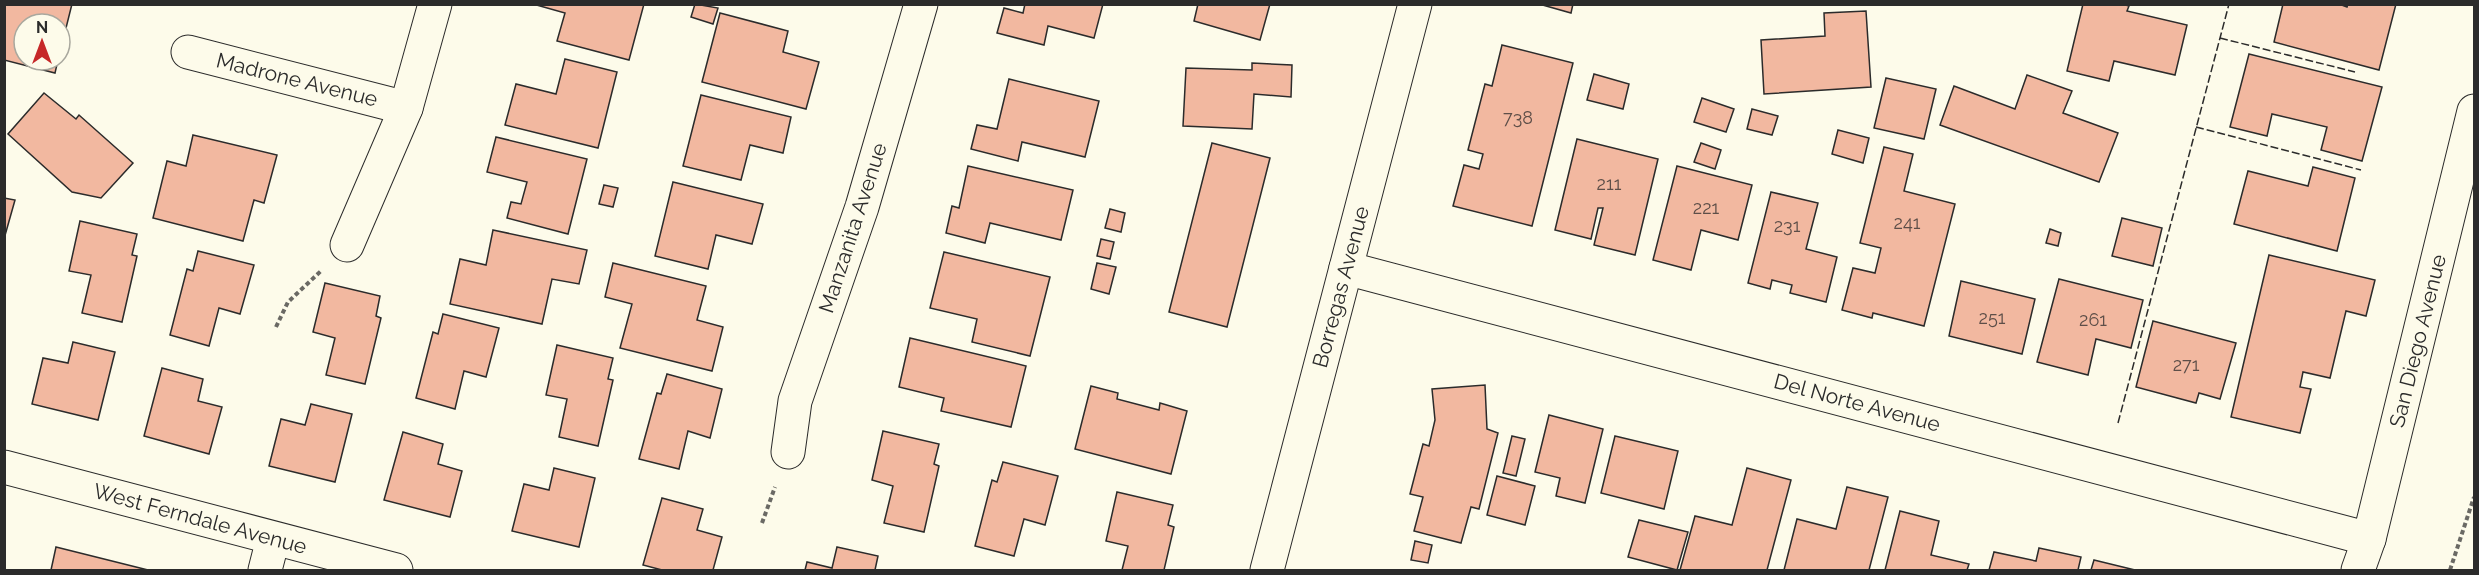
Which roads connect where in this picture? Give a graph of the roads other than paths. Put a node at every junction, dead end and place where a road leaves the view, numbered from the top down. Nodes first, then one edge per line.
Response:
1 (435, 4) edge
2 (921, 4) edge
3 (1415, 4) edge
4 (188, 52) dead end
5 (406, 108) junction
6 (2475, 111) edge
7 (347, 244) road end
8 (1346, 268) junction
9 (788, 452) dead end
10 (4, 467) edge
11 (273, 539) junction
12 (2369, 539) junction
13 (265, 570) edge
14 (396, 570) edge
15 (1267, 570) edge
16 (2358, 570) edge

1 - 5 street, Madrone Avenue
2 - 9 street, Manzanita Avenue
3 - 8 street, Borregas Avenue
4 - 5 street, Madrone Avenue
5 - 7 street, Madrone Avenue
6 - 12 street, San Diego Avenue
8 - 12 street, Del Norte Avenue
8 - 15 street, Borregas Avenue
10 - 11 street, West Ferndale Avenue
11 - 13 street
11 - 14 street, West Ferndale Avenue
12 - 16 street, San Diego Avenue

